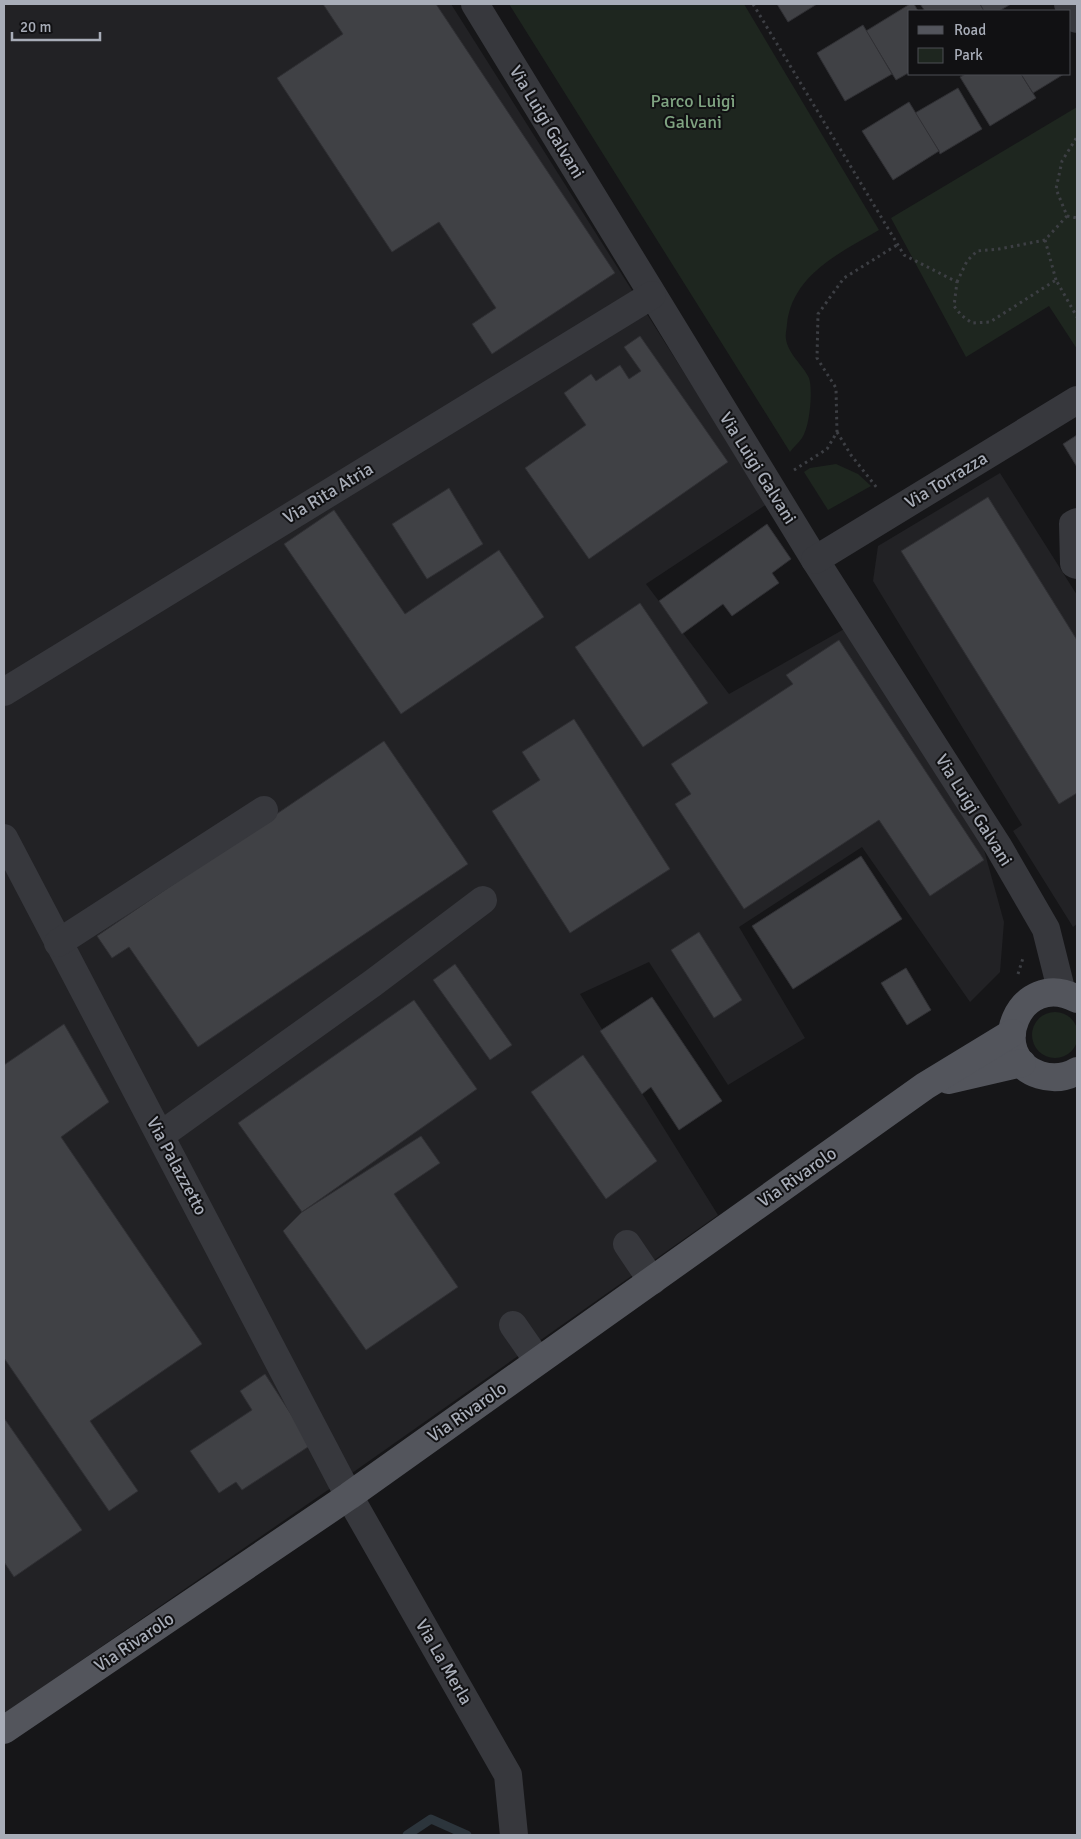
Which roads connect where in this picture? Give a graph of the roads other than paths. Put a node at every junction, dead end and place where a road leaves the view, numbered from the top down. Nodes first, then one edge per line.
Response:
1 (475, 4) edge
2 (1068, 4) edge
3 (1077, 19) edge
4 (652, 295) junction
5 (1077, 400) edge
6 (1077, 522) edge
7 (815, 560) junction
8 (1077, 565) edge
9 (4, 692) edge
10 (264, 810) dead end
11 (4, 838) edge
12 (483, 900) dead end
13 (58, 943) junction
14 (1058, 996) edge
15 (1012, 1033) junction
16 (1022, 1064) junction
17 (1076, 1075) edge
18 (925, 1086) junction
19 (161, 1135) junction
20 (627, 1244) dead end
21 (652, 1281) junction
22 (513, 1325) dead end
23 (538, 1361) junction
24 (350, 1496) junction
25 (4, 1730) edge
26 (514, 1835) edge

1 - 4 street, Via Luigi Galvani
2 - 3 street
4 - 7 street, Via Luigi Galvani
4 - 9 street, Via Rita Atria
5 - 7 street, Via Torrazza
6 - 8 street
7 - 14 street, Via Luigi Galvani
10 - 13 street
11 - 13 street, Via Palazzetto
12 - 19 street
13 - 19 street, Via Palazzetto
14 - 15 main road
15 - 16 main road
15 - 18 main road, Via Rivarolo
16 - 17 main road
16 - 18 main road, Via Rivarolo
18 - 21 main road, Via Rivarolo
19 - 24 street, Via Palazzetto
20 - 21 street
21 - 23 main road, Via Rivarolo
22 - 23 street
23 - 24 main road, Via Rivarolo
24 - 25 main road, Via Rivarolo
24 - 26 street, Via La Merla

